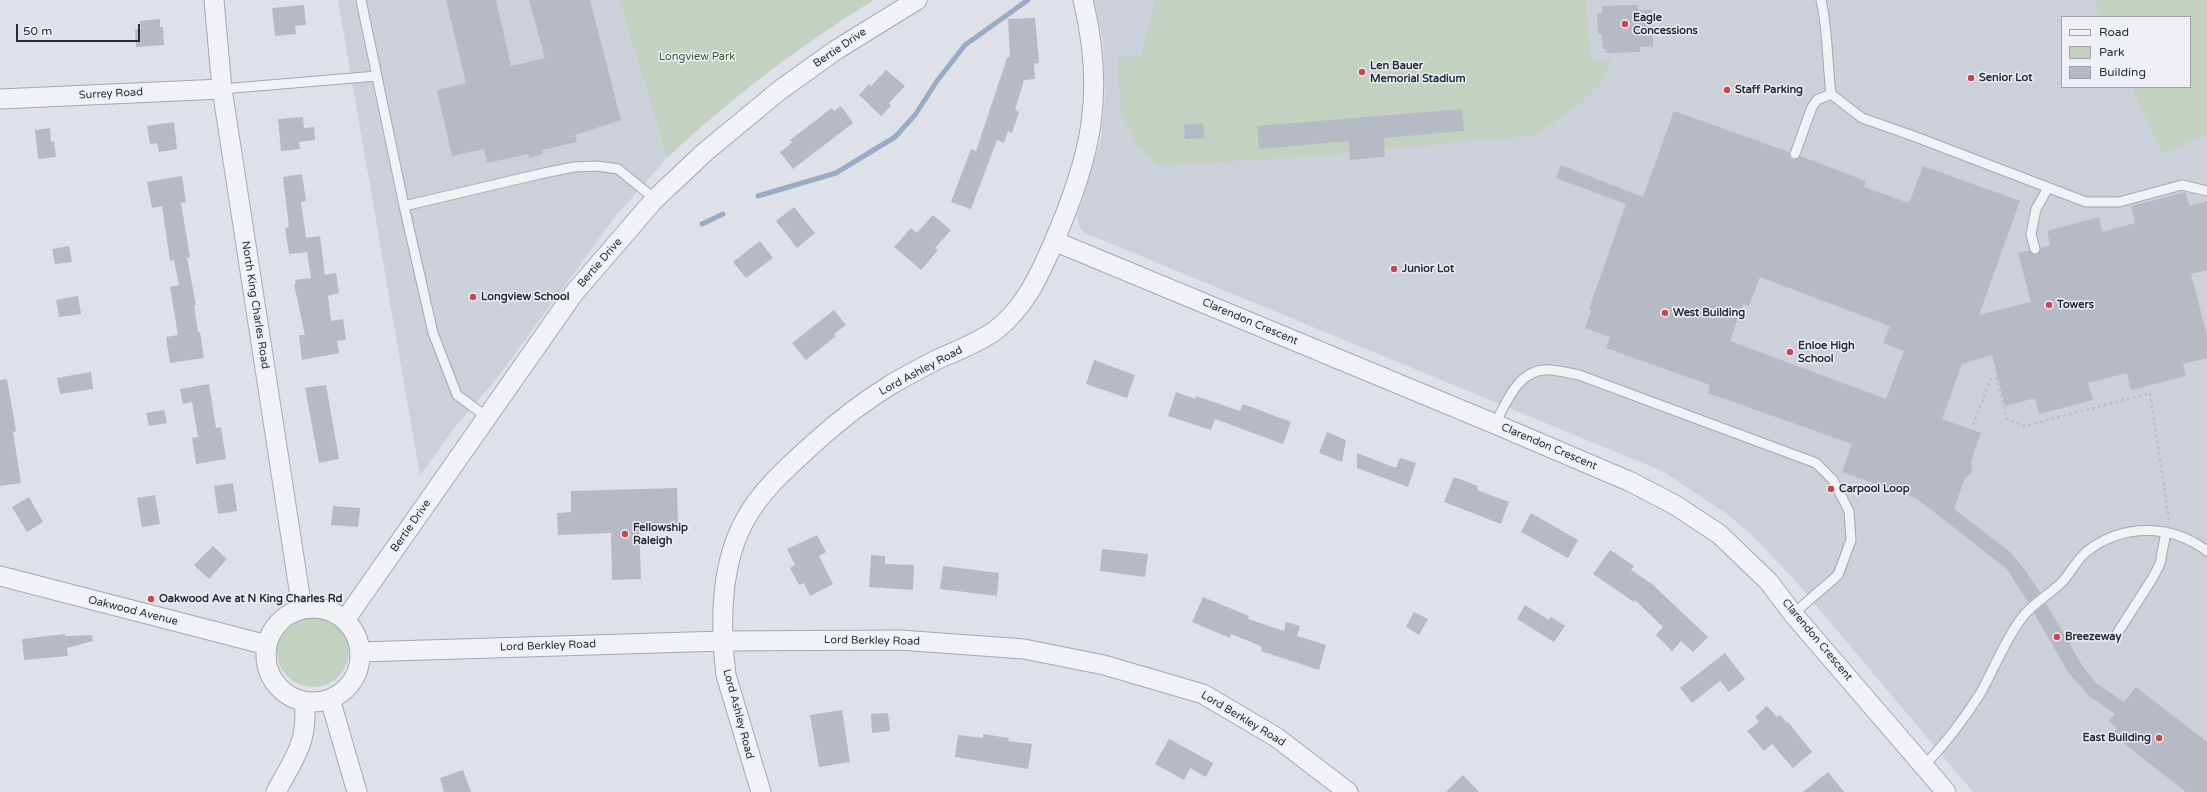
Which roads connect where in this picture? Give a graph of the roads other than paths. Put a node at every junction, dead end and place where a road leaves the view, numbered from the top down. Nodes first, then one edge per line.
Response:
1 (214, 0) edge
2 (361, 0) edge
3 (917, 0) edge
4 (1083, 0) edge
5 (1821, 0) edge
6 (377, 76) junction
7 (222, 89) junction
8 (1831, 94) junction
9 (0, 99) edge
10 (1795, 154) dead end
11 (2048, 188) junction
12 (2207, 191) edge
13 (655, 199) junction
14 (404, 206) junction
15 (1054, 241) junction
16 (2035, 249) dead end
17 (487, 417) junction
18 (1495, 424) junction
19 (2166, 532) junction
20 (2207, 551) edge
21 (0, 576) edge
22 (302, 609) junction
23 (1793, 614) junction
24 (345, 620) junction
25 (2118, 632) dead end
26 (723, 641) junction
27 (267, 645) junction
28 (360, 652) junction
29 (330, 699) junction
30 (304, 701) junction
31 (1924, 766) junction
32 (276, 792) edge
33 (357, 792) edge
34 (761, 792) edge
35 (1348, 792) edge
36 (1946, 792) edge

1 - 7 street, North King Charles Road
2 - 6 lane
3 - 13 street, Bertie Drive
4 - 15 street, Lord Ashley Road
5 - 8 lane
6 - 7 lane
6 - 14 lane
7 - 9 street, Surrey Road
7 - 22 street, North King Charles Road
8 - 10 lane
8 - 11 lane
11 - 12 lane
11 - 16 lane
13 - 14 lane
13 - 17 street, Bertie Drive
14 - 17 lane
15 - 18 street, Clarendon Crescent
15 - 26 street, Lord Ashley Road
17 - 24 street, Bertie Drive
18 - 23 street, Clarendon Crescent
18 - 23 lane
19 - 20 lane
19 - 25 lane
19 - 31 lane
21 - 27 street, Oakwood Avenue
22 - 24 street
22 - 27 street
23 - 31 street, Clarendon Crescent
24 - 28 street
26 - 28 street, Lord Berkley Road
26 - 34 street, Lord Ashley Road
26 - 35 street, Lord Berkley Road
27 - 30 street
28 - 29 street
29 - 30 street
29 - 33 street
30 - 32 street
31 - 36 street, Clarendon Crescent

